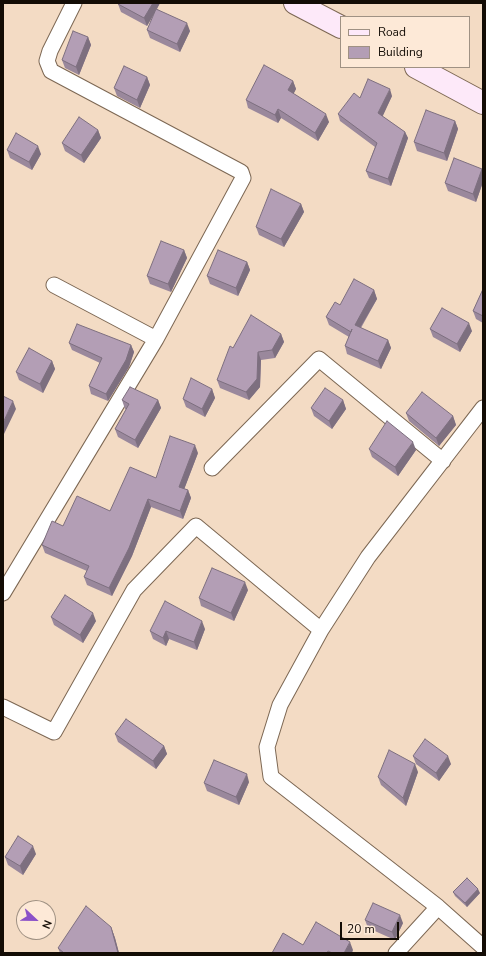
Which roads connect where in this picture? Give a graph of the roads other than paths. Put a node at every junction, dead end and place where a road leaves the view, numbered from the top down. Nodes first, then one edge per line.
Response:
1 (74, 3) edge
2 (295, 3) edge
3 (340, 26) edge
4 (418, 68) edge
5 (483, 103) edge
6 (54, 286) dead end
7 (156, 339) junction
8 (483, 408) edge
9 (443, 461) junction
10 (212, 468) dead end
11 (3, 593) edge
12 (321, 630) junction
13 (3, 707) edge
14 (438, 906) junction
15 (483, 947) edge
16 (396, 953) edge

1 - 7 street
2 - 3 main road
4 - 5 main road
6 - 7 street
7 - 11 street
8 - 9 street
9 - 10 street
9 - 12 street
12 - 13 street
12 - 14 street
14 - 15 street
14 - 16 street

